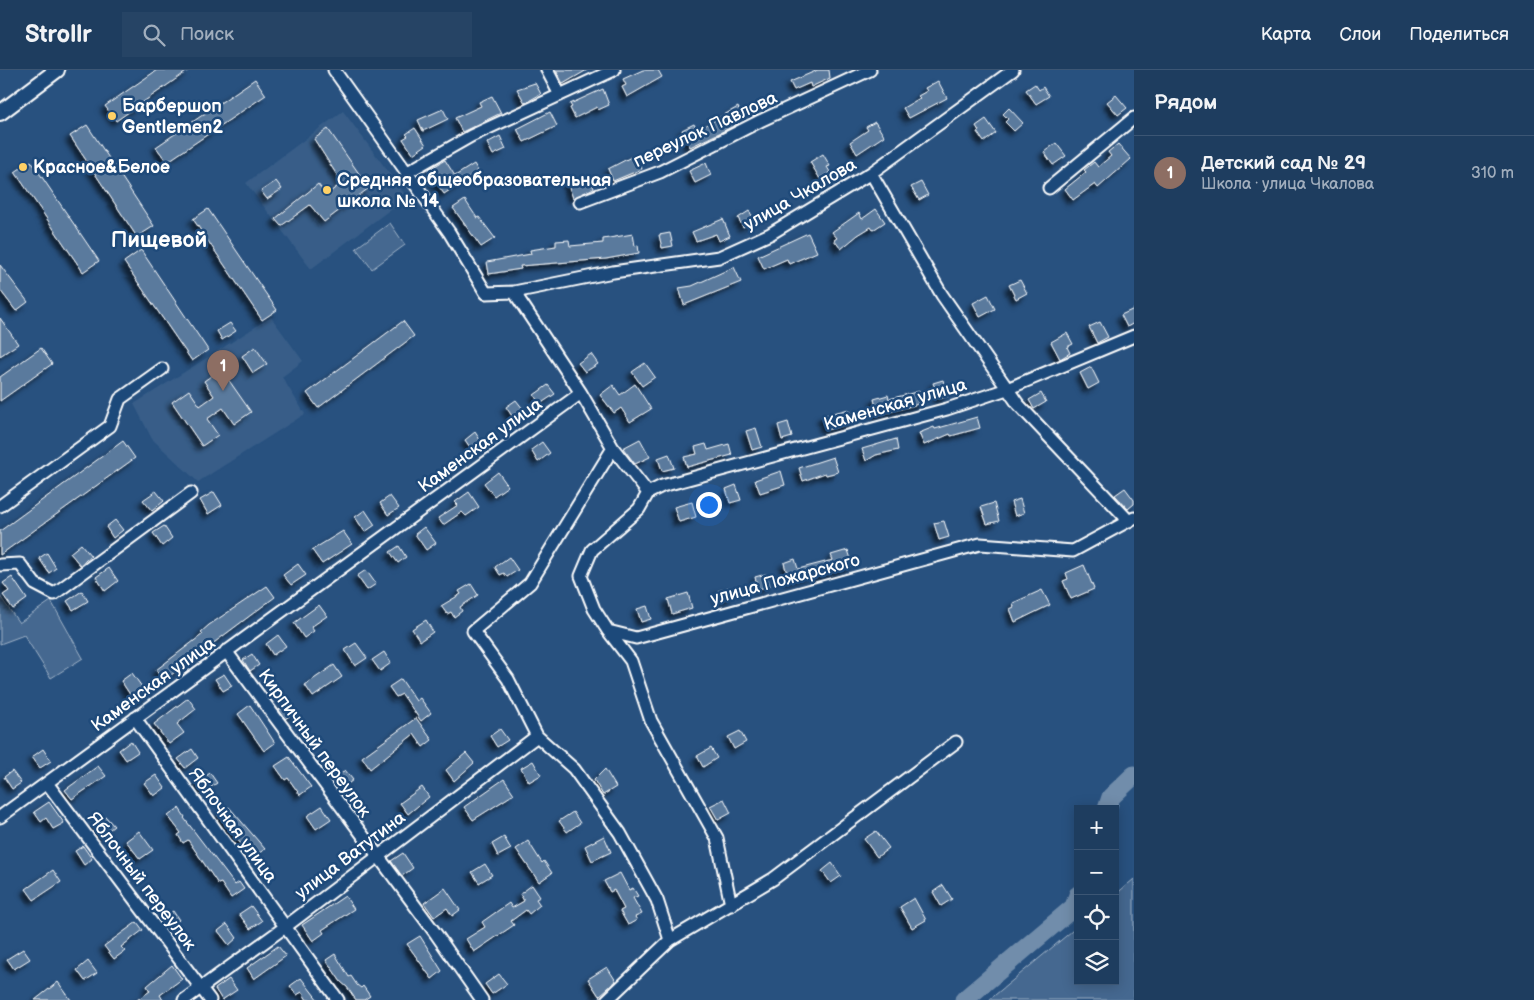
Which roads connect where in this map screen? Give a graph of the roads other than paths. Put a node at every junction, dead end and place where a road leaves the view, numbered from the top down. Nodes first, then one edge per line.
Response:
1 (57, 70) edge
2 (547, 70) edge
3 (614, 70) edge
4 (870, 70) edge
5 (1013, 70) edge
6 (338, 71) edge
7 (560, 95) junction
8 (0, 113) edge
9 (1134, 118) edge
10 (872, 172) junction
11 (406, 173) junction
12 (1049, 188) dead end
13 (580, 202) dead end
14 (514, 292) junction
15 (1134, 336) edge
16 (162, 369) dead end
17 (1007, 389) junction
18 (581, 393) junction
19 (613, 448) junction
20 (190, 493) dead end
21 (648, 493) junction
22 (0, 506) edge
23 (1132, 519) edge
24 (0, 565) edge
25 (608, 631) junction
26 (226, 651) junction
27 (135, 718) junction
28 (537, 736) junction
29 (956, 742) dead end
30 (47, 783) junction
31 (0, 817) edge
32 (377, 856) junction
33 (731, 905) junction
34 (285, 927) junction
35 (670, 940) junction
36 (200, 987) junction
37 (184, 1000) edge
38 (210, 1000) edge
39 (338, 1000) edge
40 (482, 1000) edge
41 (607, 1000) edge

1 - 8 main road
2 - 7 street
3 - 7 street
4 - 13 street, переулок Павлова
5 - 10 street, улица Чкалова
6 - 11 street
7 - 11 street
9 - 12 street
10 - 14 street, улица Чкалова
10 - 17 street
11 - 14 street, улица Чкалова
14 - 18 street
15 - 17 street, Каменская улица
16 - 22 street
17 - 21 street, Каменская улица
17 - 23 street
18 - 19 street
18 - 26 street, Каменская улица
19 - 21 street
19 - 28 street
20 - 24 street
21 - 25 street
23 - 25 street, улица Пожарского
25 - 33 street
26 - 27 street, Каменская улица
26 - 32 street, Кирпичный переулок
27 - 30 street, Каменская улица
27 - 34 street, Яблочная улица
28 - 32 street, улица Ватутина
28 - 35 street
29 - 33 street
30 - 31 street, Каменская улица
30 - 36 street, Яблочный переулок
32 - 34 street, улица Ватутина
32 - 40 street, Кирпичный переулок
33 - 35 street
34 - 36 street, улица Ватутина
34 - 39 street, Яблочная улица
35 - 41 street
36 - 37 street, улица Ватутина
36 - 38 street, Яблочный переулок

